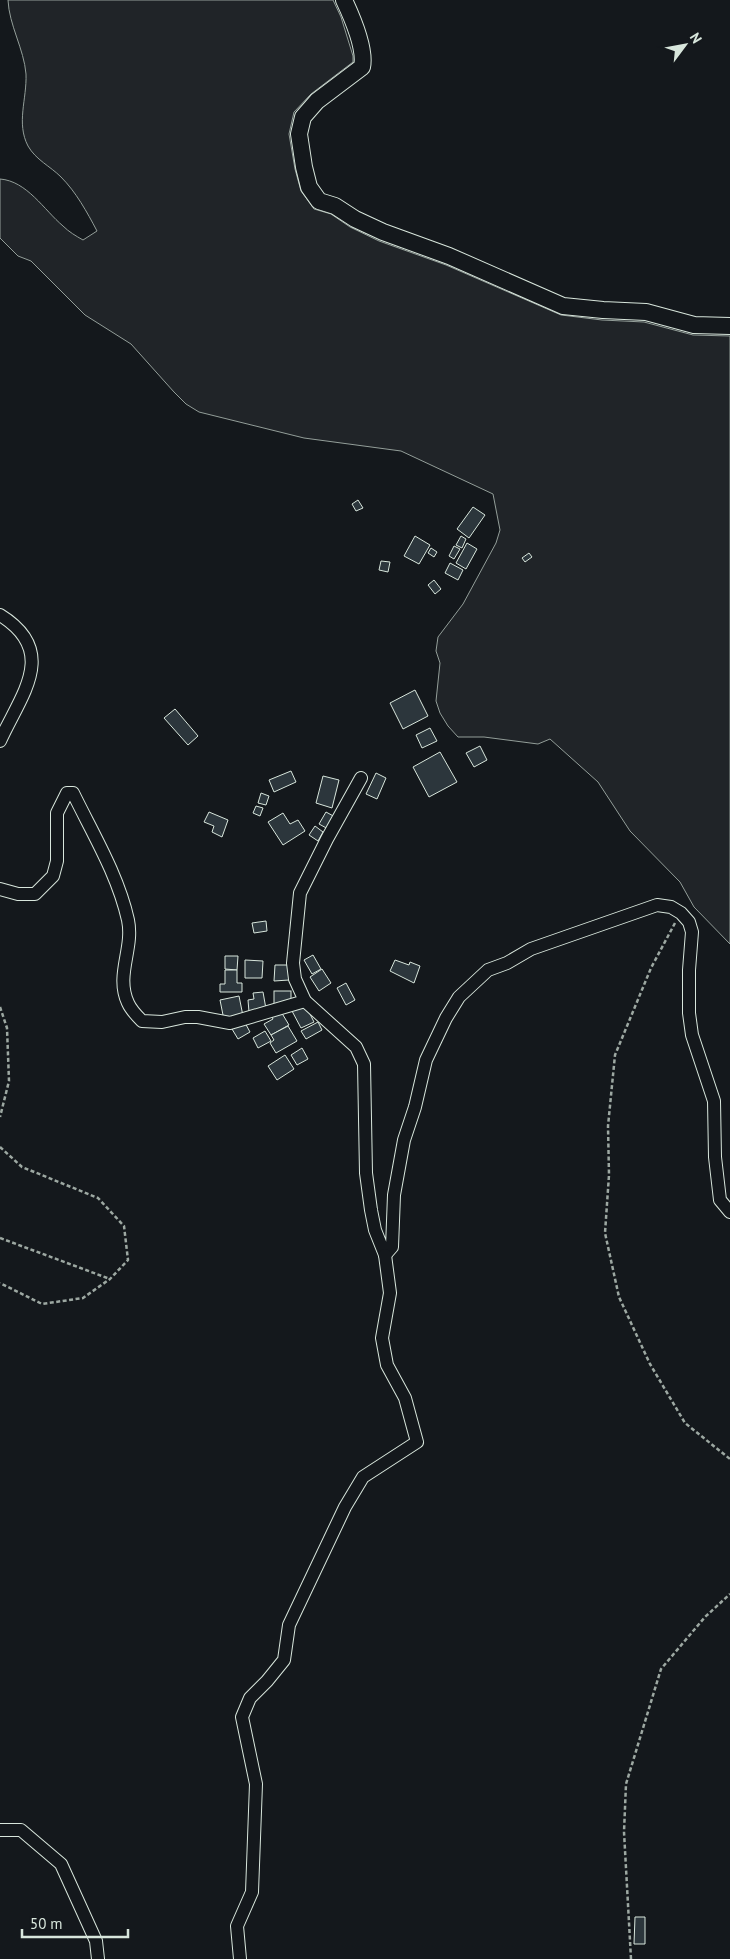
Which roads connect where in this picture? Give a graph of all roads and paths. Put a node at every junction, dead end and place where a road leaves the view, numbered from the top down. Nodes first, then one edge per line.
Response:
1 (344, 0) edge
2 (730, 326) edge
3 (0, 616) edge
4 (0, 741) edge
5 (361, 778) dead end
6 (0, 889) edge
7 (680, 914) junction
8 (305, 1001) junction
9 (0, 1007) edge
10 (0, 1117) edge
11 (0, 1146) edge
12 (730, 1212) edge
13 (0, 1238) edge
14 (385, 1255) junction
15 (110, 1279) junction
16 (0, 1283) edge
17 (730, 1459) edge
18 (730, 1594) edge
19 (0, 1830) edge
20 (98, 1959) edge
21 (240, 1959) edge
22 (631, 1959) edge

1 - 2 street
3 - 4 street
5 - 8 street
6 - 8 street
7 - 12 street
7 - 14 street
7 - 17 path
8 - 14 street
9 - 10 path
11 - 15 path
13 - 15 path
14 - 21 street
15 - 16 path
18 - 22 path
19 - 20 street

